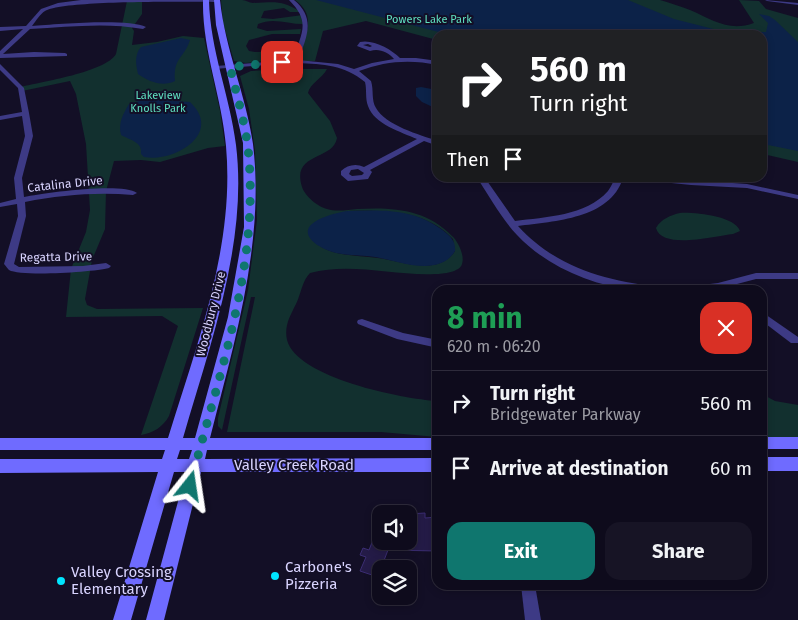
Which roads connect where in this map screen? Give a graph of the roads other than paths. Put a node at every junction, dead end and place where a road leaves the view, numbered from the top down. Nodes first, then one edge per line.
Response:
1 (206, 0) edge
2 (217, 0) edge
3 (292, 0) edge
4 (767, 0) edge
5 (798, 4) edge
6 (28, 27) junction
7 (143, 28) dead end
8 (0, 29) edge
9 (376, 47) dead end
10 (0, 56) edge
11 (65, 56) dead end
12 (398, 60) junction
13 (432, 62) edge
14 (294, 65) junction
15 (0, 66) edge
16 (230, 69) junction
17 (352, 70) junction
18 (217, 71) junction
19 (26, 113) junction
20 (0, 118) edge
21 (424, 138) junction
22 (432, 141) edge
23 (365, 169) dead end
24 (484, 182) edge
25 (617, 182) edge
26 (681, 182) edge
27 (133, 193) dead end
28 (798, 197) edge
29 (21, 200) junction
30 (0, 205) edge
31 (513, 224) junction
32 (106, 266) dead end
33 (798, 276) edge
34 (613, 285) edge
35 (731, 285) edge
36 (767, 319) edge
37 (362, 322) dead end
38 (795, 340) dead end
39 (432, 343) edge
40 (175, 443) junction
41 (798, 443) edge
42 (0, 444) edge
43 (201, 444) junction
44 (432, 444) edge
45 (767, 444) edge
46 (767, 464) edge
47 (798, 464) edge
48 (432, 465) edge
49 (0, 466) edge
50 (168, 466) junction
51 (195, 466) junction
52 (529, 590) edge
53 (122, 620) edge
54 (155, 620) edge
55 (533, 620) edge

1 - 2 street
1 - 6 street
1 - 18 main road, Woodbury Drive
2 - 16 main road, Woodbury Drive
3 - 14 street
4 - 5 street
6 - 7 street
6 - 8 street
6 - 10 street
9 - 12 street
10 - 11 street
12 - 13 street
12 - 17 street
14 - 16 street
14 - 17 street
15 - 19 street, Regatta Drive
16 - 18 street
16 - 43 main road, Woodbury Drive
17 - 21 street
18 - 40 main road, Woodbury Drive
19 - 20 street
19 - 29 street, Regatta Drive
21 - 22 street
21 - 23 street
24 - 31 street
25 - 31 street
26 - 28 street
27 - 29 street, Catalina Drive
29 - 30 street, Catalina Drive
29 - 32 street, Regatta Drive
31 - 34 street
33 - 35 street
36 - 38 street
37 - 39 street
40 - 42 main road, Valley Creek Road
40 - 43 main road, Valley Creek Road
40 - 50 main road, Woodbury Drive
41 - 45 main road
43 - 44 main road, Valley Creek Road
43 - 51 main road, Woodbury Drive
46 - 47 main road
48 - 51 main road, Valley Creek Road
49 - 50 main road, Valley Creek Road
50 - 51 main road, Valley Creek Road
50 - 53 main road, Woodbury Drive
51 - 54 main road, Woodbury Drive
52 - 55 street

